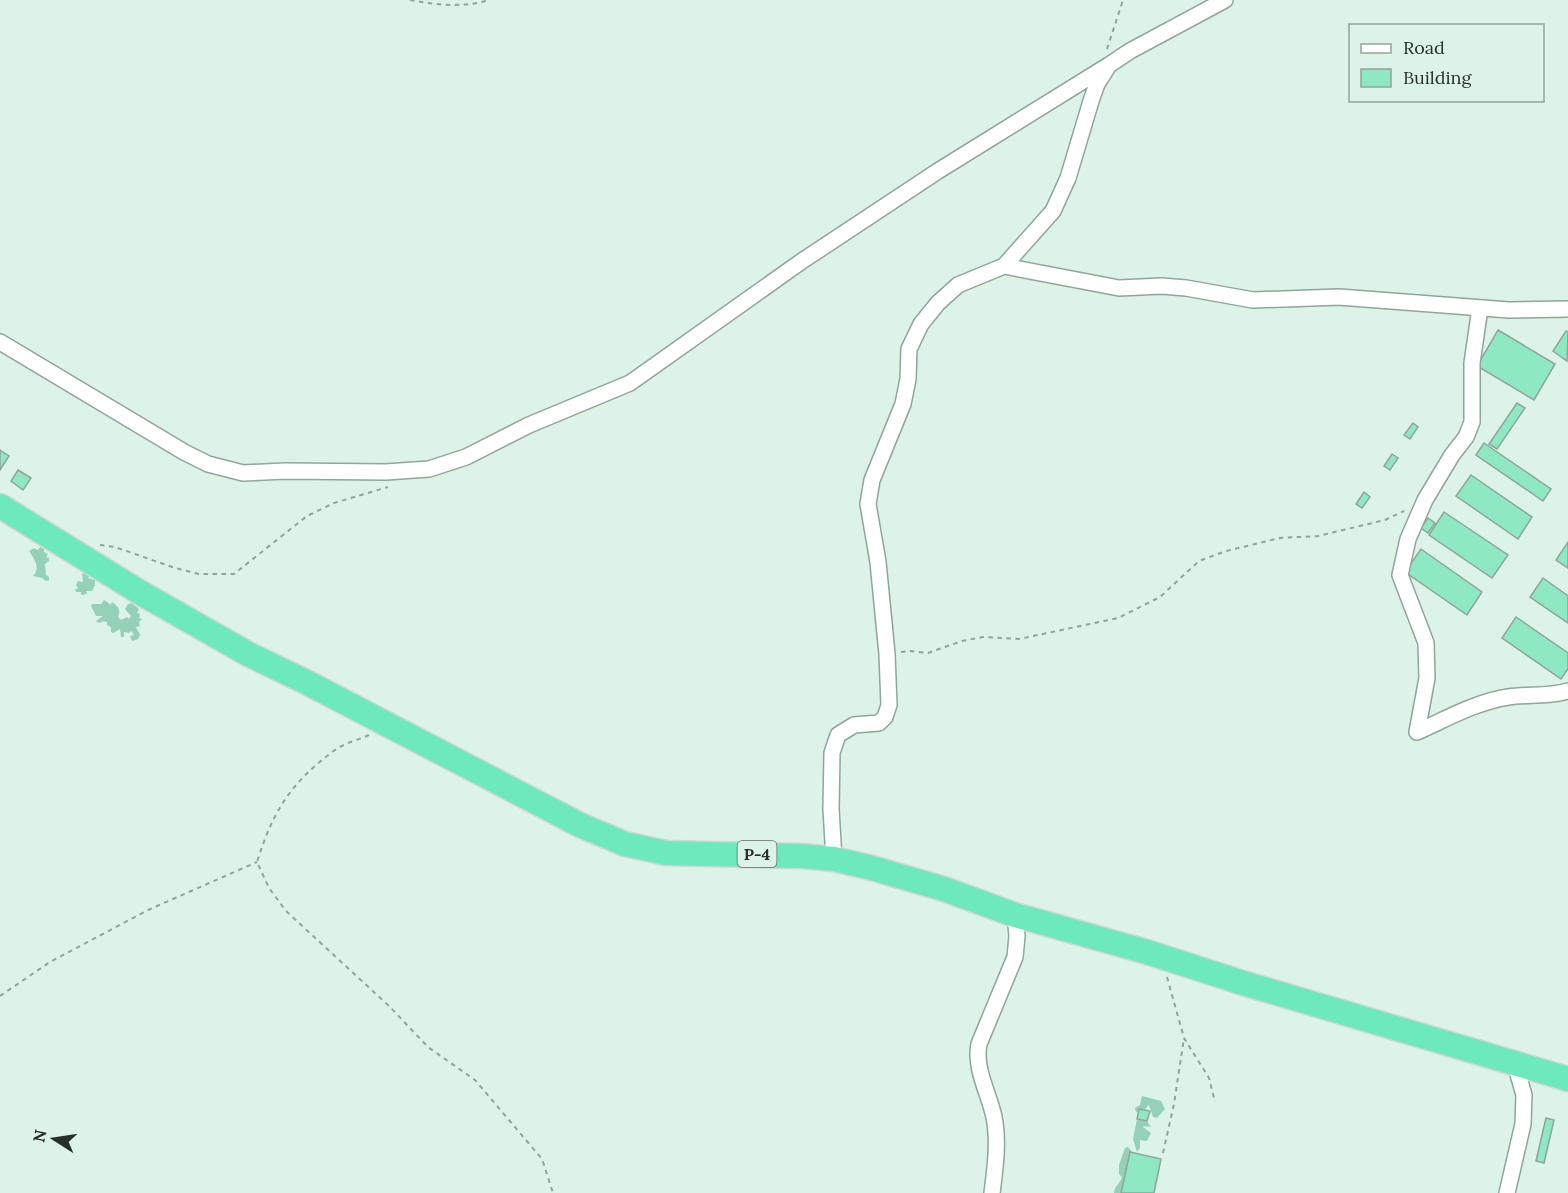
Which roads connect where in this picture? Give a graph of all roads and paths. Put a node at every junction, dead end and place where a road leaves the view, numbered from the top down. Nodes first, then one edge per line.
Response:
1 (410, 0) edge
2 (489, 0) edge
3 (1123, 0) edge
4 (1225, 0) edge
5 (1105, 68) junction
6 (1004, 266) junction
7 (1480, 308) junction
8 (1568, 309) edge
9 (0, 342) edge
10 (395, 485) dead end
11 (1425, 500) junction
12 (0, 506) edge
13 (94, 544) dead end
14 (886, 654) junction
15 (1568, 691) edge
16 (389, 726) junction
17 (834, 859) junction
18 (257, 862) junction
19 (1015, 915) junction
20 (1161, 956) junction
21 (0, 996) edge
22 (1185, 1038) junction
23 (1515, 1064) junction
24 (1568, 1079) edge
25 (1215, 1102) dead end
26 (1162, 1153) dead end
27 (553, 1193) edge
28 (992, 1193) edge
29 (1507, 1193) edge

1 - 2 path
3 - 5 path
4 - 5 street
5 - 6 street
5 - 9 street
6 - 7 street
6 - 14 street
7 - 8 street
7 - 11 street
10 - 13 path
11 - 14 path
11 - 15 street
12 - 16 highway, P-4
14 - 17 street
16 - 17 highway, P-4
16 - 18 path
17 - 19 highway, P-4
18 - 21 path
18 - 27 path
19 - 20 highway, P-4
19 - 28 street
20 - 22 path
20 - 23 highway, P-4
22 - 25 path
22 - 26 path
23 - 24 highway, P-4
23 - 29 street

